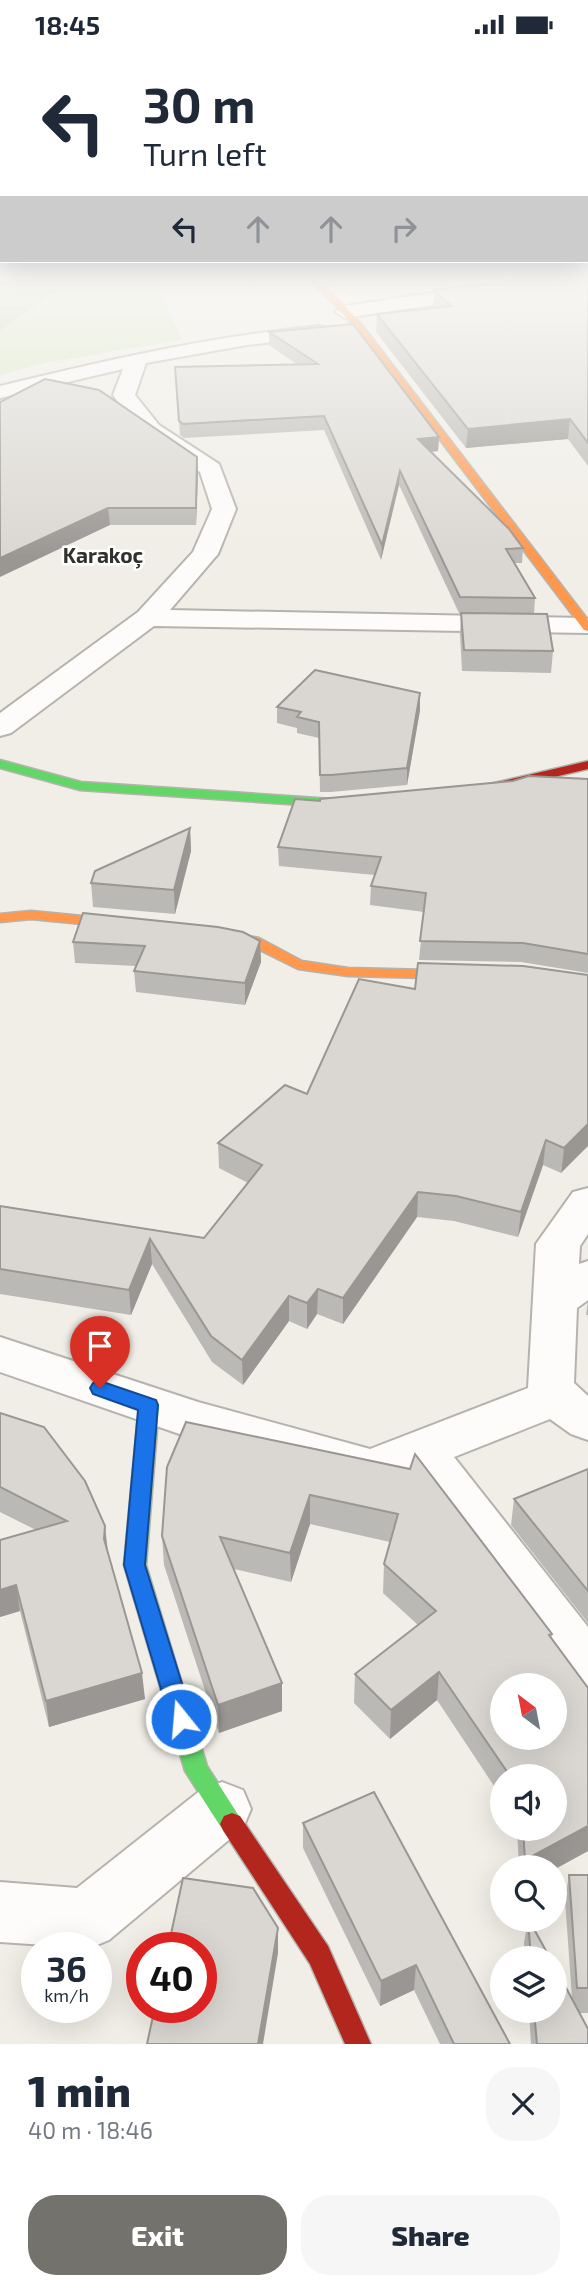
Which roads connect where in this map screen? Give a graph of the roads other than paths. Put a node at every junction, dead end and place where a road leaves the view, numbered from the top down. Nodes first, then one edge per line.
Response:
1 (89, 371) edge
2 (133, 371) edge
3 (392, 371) edge
4 (29, 386) junction
5 (0, 390) edge
6 (80, 396) edge
7 (106, 401) edge
8 (0, 404) edge
9 (132, 406) junction
10 (148, 618) junction
11 (586, 627) edge
12 (0, 727) edge
13 (0, 764) edge
14 (588, 765) edge
15 (473, 790) edge
16 (370, 801) edge
17 (0, 918) edge
18 (149, 926) edge
19 (188, 929) edge
20 (481, 975) edge
21 (588, 1202) edge
22 (572, 1289) edge
23 (0, 1354) edge
24 (149, 1405) junction
25 (571, 1409) edge
26 (421, 1450) junction
27 (588, 1669) edge
28 (222, 1809) junction
29 (0, 1912) edge
30 (358, 2044) edge

1 - 4 street
2 - 9 street
3 - 11 street
4 - 5 street
4 - 6 street
4 - 8 street
7 - 9 street
9 - 10 street
10 - 11 street
10 - 12 street
13 - 16 street
14 - 15 street
17 - 18 street
19 - 20 street
21 - 22 street
22 - 25 street
23 - 24 street
24 - 26 street
24 - 28 street
25 - 26 street
26 - 27 street
28 - 29 street
28 - 30 street

